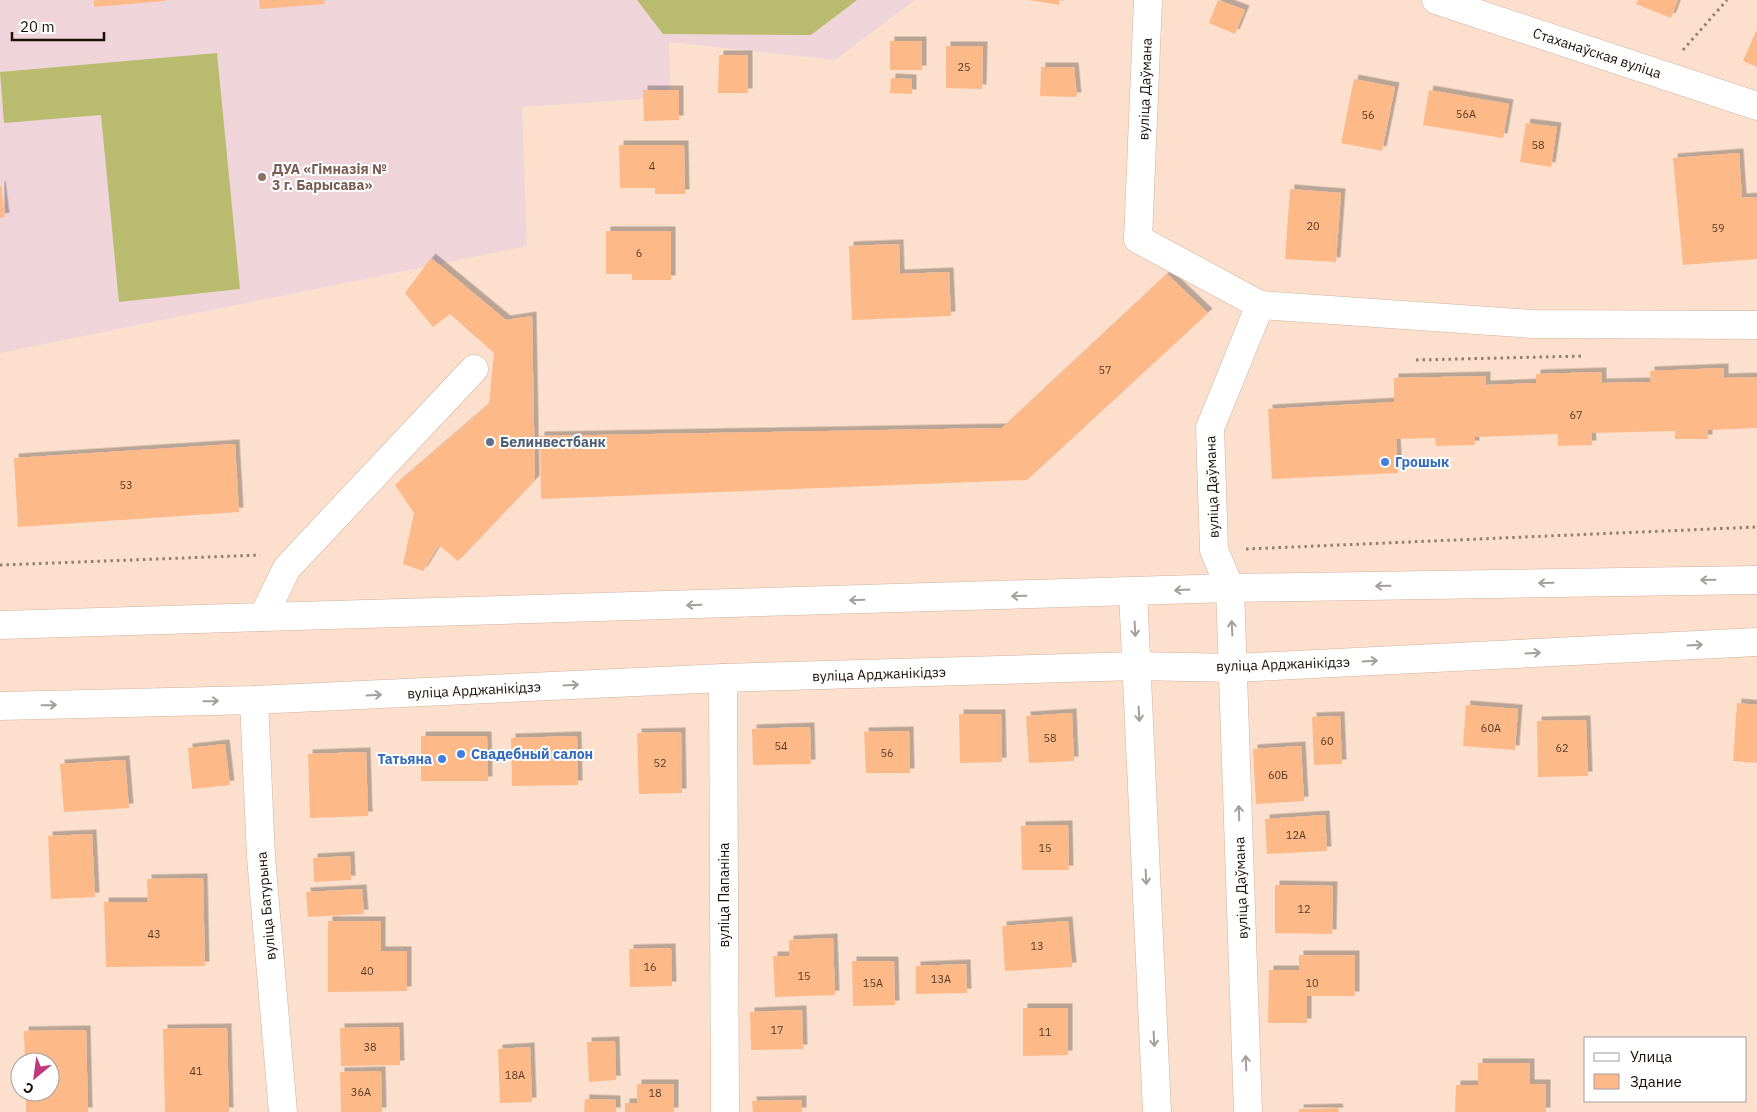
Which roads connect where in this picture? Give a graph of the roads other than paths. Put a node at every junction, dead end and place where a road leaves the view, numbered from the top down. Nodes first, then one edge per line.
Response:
1 (1148, 0) edge
2 (1436, 0) edge
3 (1757, 106) edge
4 (1260, 305) junction
5 (1757, 325) edge
6 (474, 369) dead end
7 (1757, 580) edge
8 (1230, 588) junction
9 (1133, 592) junction
10 (263, 617) junction
11 (0, 625) edge
12 (1757, 642) edge
13 (1136, 666) junction
14 (1234, 668) junction
15 (723, 678) junction
16 (254, 700) junction
17 (0, 706) edge
18 (283, 1112) edge
19 (725, 1112) edge
20 (1157, 1112) edge
21 (1248, 1112) edge

1 - 4 main road, вуліца Даўмана
2 - 3 main road, Стаханаўская вуліца
4 - 5 main road
4 - 8 main road, вуліца Даўмана
6 - 10 main road
7 -> 8 main road
8 -> 9 main road
14 -> 8 main road, вуліца Даўмана
9 -> 10 main road
9 -> 13 main road
10 - 11 main road
14 -> 12 main road, вуліца Арджанікідзэ
13 - 14 main road, вуліца Арджанікідзэ
13 - 15 main road, вуліца Арджанікідзэ
13 -> 20 main road
21 -> 14 main road, вуліца Даўмана
16 -> 15 main road, вуліца Арджанікідзэ
15 - 19 main road, вуліца Папаніна
17 -> 16 main road, вуліца Арджанікідзэ
16 - 18 main road, вуліца Батурына

